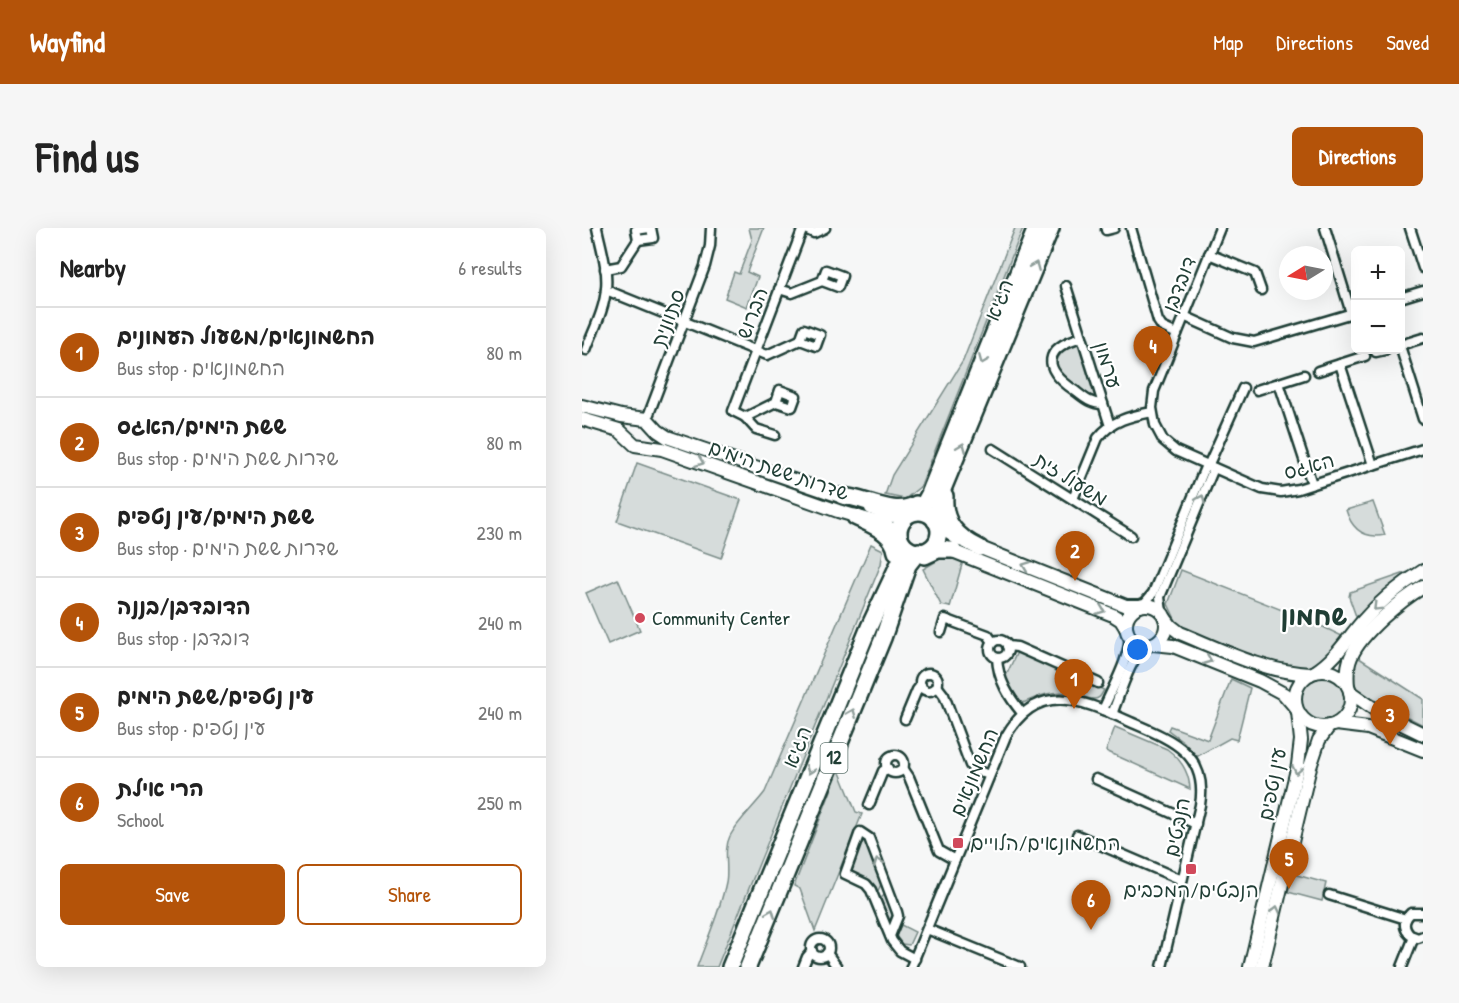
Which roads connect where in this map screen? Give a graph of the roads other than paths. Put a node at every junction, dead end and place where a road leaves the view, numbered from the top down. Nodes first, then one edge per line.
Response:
1 (597, 228) edge
2 (650, 228) edge
3 (711, 228) edge
4 (803, 228) edge
5 (825, 228) edge
6 (1036, 228) edge
7 (1051, 228) edge
8 (1131, 228) edge
9 (1220, 228) edge
10 (1325, 228) edge
11 (1410, 228) edge
12 (1209, 254) junction
13 (1423, 268) edge
14 (605, 269) junction
15 (822, 281) dead end
16 (1066, 286) dead end
17 (779, 289) junction
18 (606, 290) junction
19 (1261, 290) dead end
20 (1423, 291) edge
21 (1405, 297) edge
22 (1351, 306) edge
23 (1351, 313) edge
24 (1184, 316) junction
25 (684, 321) junction
26 (1177, 334) junction
27 (1082, 337) junction
28 (1423, 338) edge
29 (800, 340) dead end
30 (1405, 345) edge
31 (586, 350) dead end
32 (756, 350) junction
33 (1403, 354) edge
34 (1365, 356) dead end
35 (1340, 364) junction
36 (1318, 371) dead end
37 (1304, 375) dead end
38 (1279, 383) junction
39 (1243, 388) dead end
40 (1257, 390) dead end
41 (776, 402) dead end
42 (1103, 404) junction
43 (582, 406) edge
44 (1152, 412) junction
45 (745, 417) junction
46 (1423, 418) edge
47 (582, 420) edge
48 (646, 421) junction
49 (1110, 426) junction
50 (775, 435) dead end
51 (628, 438) junction
52 (644, 447) junction
53 (993, 449) dead end
54 (1423, 450) edge
55 (1373, 465) junction
56 (1209, 466) junction
57 (944, 471) junction
58 (1312, 484) junction
59 (1073, 499) junction
60 (840, 504) junction
61 (911, 514) junction
62 (855, 517) joint
63 (881, 518) junction
64 (936, 523) junction
65 (1131, 536) dead end
66 (901, 539) junction
67 (980, 548) junction
68 (924, 550) junction
69 (953, 550) junction
70 (1423, 571) edge
71 (1423, 587) edge
72 (882, 600) junction
73 (1141, 605) junction
74 (1164, 615) junction
75 (1127, 631) junction
76 (941, 632) dead end
77 (883, 638) junction
78 (993, 642) junction
79 (1150, 644) junction
80 (1007, 646) junction
81 (997, 658) junction
82 (1312, 673) junction
83 (1098, 683) dead end
84 (921, 685) junction
85 (937, 686) junction
86 (1349, 689) junction
87 (1103, 710) junction
88 (1297, 710) junction
89 (1022, 713) junction
90 (1112, 714) junction
91 (905, 719) dead end
92 (1333, 725) junction
93 (1423, 734) edge
94 (1423, 750) edge
95 (888, 768) junction
96 (903, 768) junction
97 (989, 775) junction
98 (1096, 779) dead end
99 (869, 805) dead end
100 (1196, 824) junction
101 (1077, 835) dead end
102 (955, 860) junction
103 (1182, 880) junction
104 (886, 882) junction
105 (1329, 895) dead end
106 (876, 902) junction
107 (1422, 911) edge
108 (1406, 919) junction
109 (927, 929) junction
110 (890, 936) junction
111 (1418, 937) edge
112 (812, 951) junction
113 (827, 953) junction
114 (913, 963) edge
115 (730, 967) edge
116 (748, 967) edge
117 (803, 967) edge
118 (837, 967) edge
119 (1020, 967) edge
120 (1162, 967) edge
121 (1250, 967) edge
122 (1262, 967) edge
123 (1402, 967) edge

1 - 14 street
2 - 14 street
3 - 25 street, סתוונית
4 - 5 street
4 - 17 street, הברוש
6 -> 57 highway, הגיא / 12
57 -> 7 highway, הגיא / 12
8 - 26 street
9 - 12 street, דובדבן
10 - 22 street
11 - 13 street
12 - 19 street
12 - 24 street, דובדבן
14 - 18 street
15 - 17 street
16 - 27 street, ערמון
17 - 32 street, הברוש
18 - 25 street
18 - 31 street
20 - 21 street
23 - 24 street
24 - 26 street, דובדבן
25 - 32 street
25 - 48 street, סתוונית
26 - 44 street, דובדבן
27 - 42 street, ערמון
27 - 42 street, ערמון
28 - 30 street
29 - 32 street
32 - 45 street, הברוש
33 - 46 street
34 - 35 street
35 - 36 street
35 - 55 street
37 - 38 street
38 - 40 street
38 - 58 street
39 - 56 street
41 - 45 street
42 - 49 street, ערמון
43 - 48 street, שדרות ששת הימים
44 - 49 street
44 - 56 street
45 - 50 street
47 - 51 street
48 - 51 street
48 - 52 street
48 - 60 street, שדרות ששת הימים
49 - 59 street
51 - 52 street
52 -> 60 street, שדרות ששת הימים
53 - 59 street, משעול זית
54 - 55 street, האגס
55 - 58 street, האגס
56 - 58 street, האגס
56 - 73 street
74 -> 56 street
57 - 61 highway, הגיא / 12
57 - 63 highway
57 - 64 highway, הגיא / 12
57 - 67 highway
59 - 65 street, משעול זית
60 - 62 street, שדרות ששת הימים
60 - 63 highway
61 - 63 street
61 - 64 highway
61 - 66 highway, 12
62 - 63 highway
63 - 66 street
63 - 72 highway
64 - 67 street
64 - 68 highway, 12
66 - 68 highway
66 - 72 highway, הגיא / 12
73 -> 67 street
68 - 69 street
68 - 77 highway, הגיא / 12
69 -> 75 street
69 - 77 highway
70 -> 82 street
71 - 86 street
72 -> 115 highway, הגיא / 12
73 - 74 street
73 - 75 street
74 - 79 street
74 - 82 street
75 - 79 street
75 - 87 street
76 - 78 street
116 -> 77 highway, הגיא / 12
78 - 80 street
78 - 81 street
79 -> 88 street
79 - 90 street
80 - 81 street
80 - 83 street
81 - 89 street
82 - 86 street
82 - 88 street
84 - 85 street
84 - 85 street
84 - 91 street
85 - 97 street
86 - 92 street
86 - 93 street
87 - 89 street, החשמונאים
87 - 90 street, הנבטים
88 - 92 street
88 -> 121 street, עין נטפים
89 - 97 street, החשמונאים
90 - 100 street, הנבטים
92 - 94 street
122 -> 92 street, עין נטפים
95 - 96 street
95 - 96 street
95 - 99 street
96 - 102 street
97 - 102 street, החשמונאים
98 - 100 street
100 - 103 street, הנבטים
101 - 103 street
102 - 109 street, החשמונאים
103 - 120 street, הנבטים
104 - 106 street
104 -> 106 street
104 - 110 street
105 - 108 street
106 - 110 street
107 - 108 street
108 - 111 street
109 - 114 street, החשמונאים
109 - 119 street
110 - 114 street
111 - 123 street
112 - 113 street
112 - 113 street
112 - 117 street
113 - 118 street

